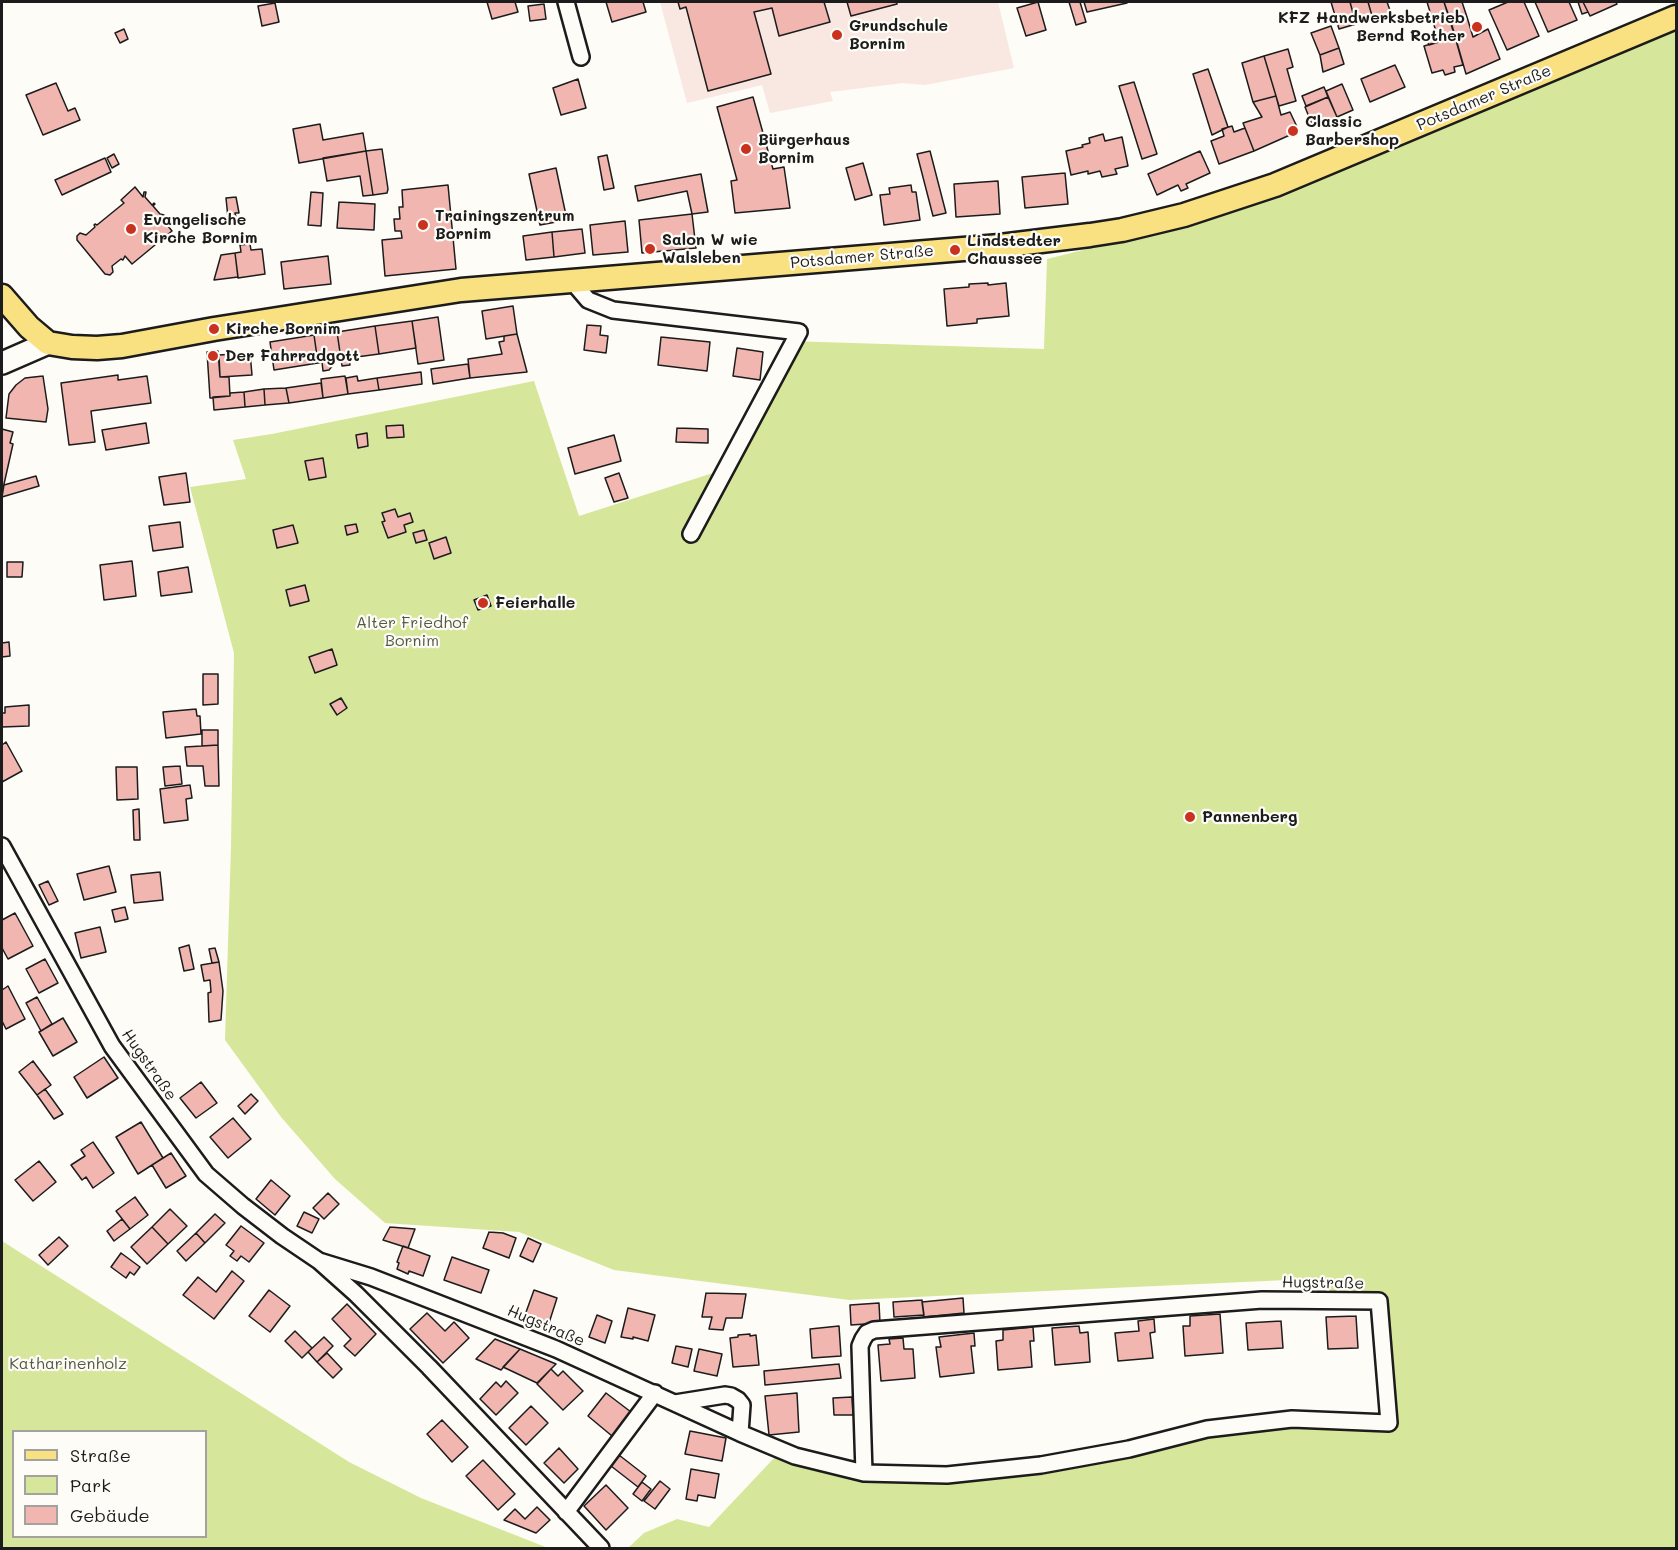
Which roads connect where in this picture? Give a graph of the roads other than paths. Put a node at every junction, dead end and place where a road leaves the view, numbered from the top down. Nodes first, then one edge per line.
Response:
1 (566, 2) edge
2 (1677, 17) edge
3 (580, 57) dead end
4 (571, 280) junction
5 (2, 296) edge
6 (48, 343) junction
7 (2, 363) edge
8 (691, 534) dead end
9 (2, 846) edge
10 (319, 1261) junction
11 (655, 1393) junction
12 (675, 1403) junction
13 (740, 1433) junction
14 (864, 1473) junction
15 (566, 1512) junction
16 (602, 1548) edge

1 - 3 street
2 - 4 main road, Potsdamer Straße
4 - 6 main road, Potsdamer Straße
4 - 8 street
5 - 6 main road
6 - 7 main road
9 - 10 street, Hugstraße
10 - 11 street, Hugstraße
10 - 15 street, Hugstraße
11 - 12 street, Hugstraße
11 - 15 street
12 - 13 street, Hugstraße
12 - 13 street
13 - 14 street, Hugstraße
14 - 14 street, Hugstraße
15 - 16 street, Hugstraße

